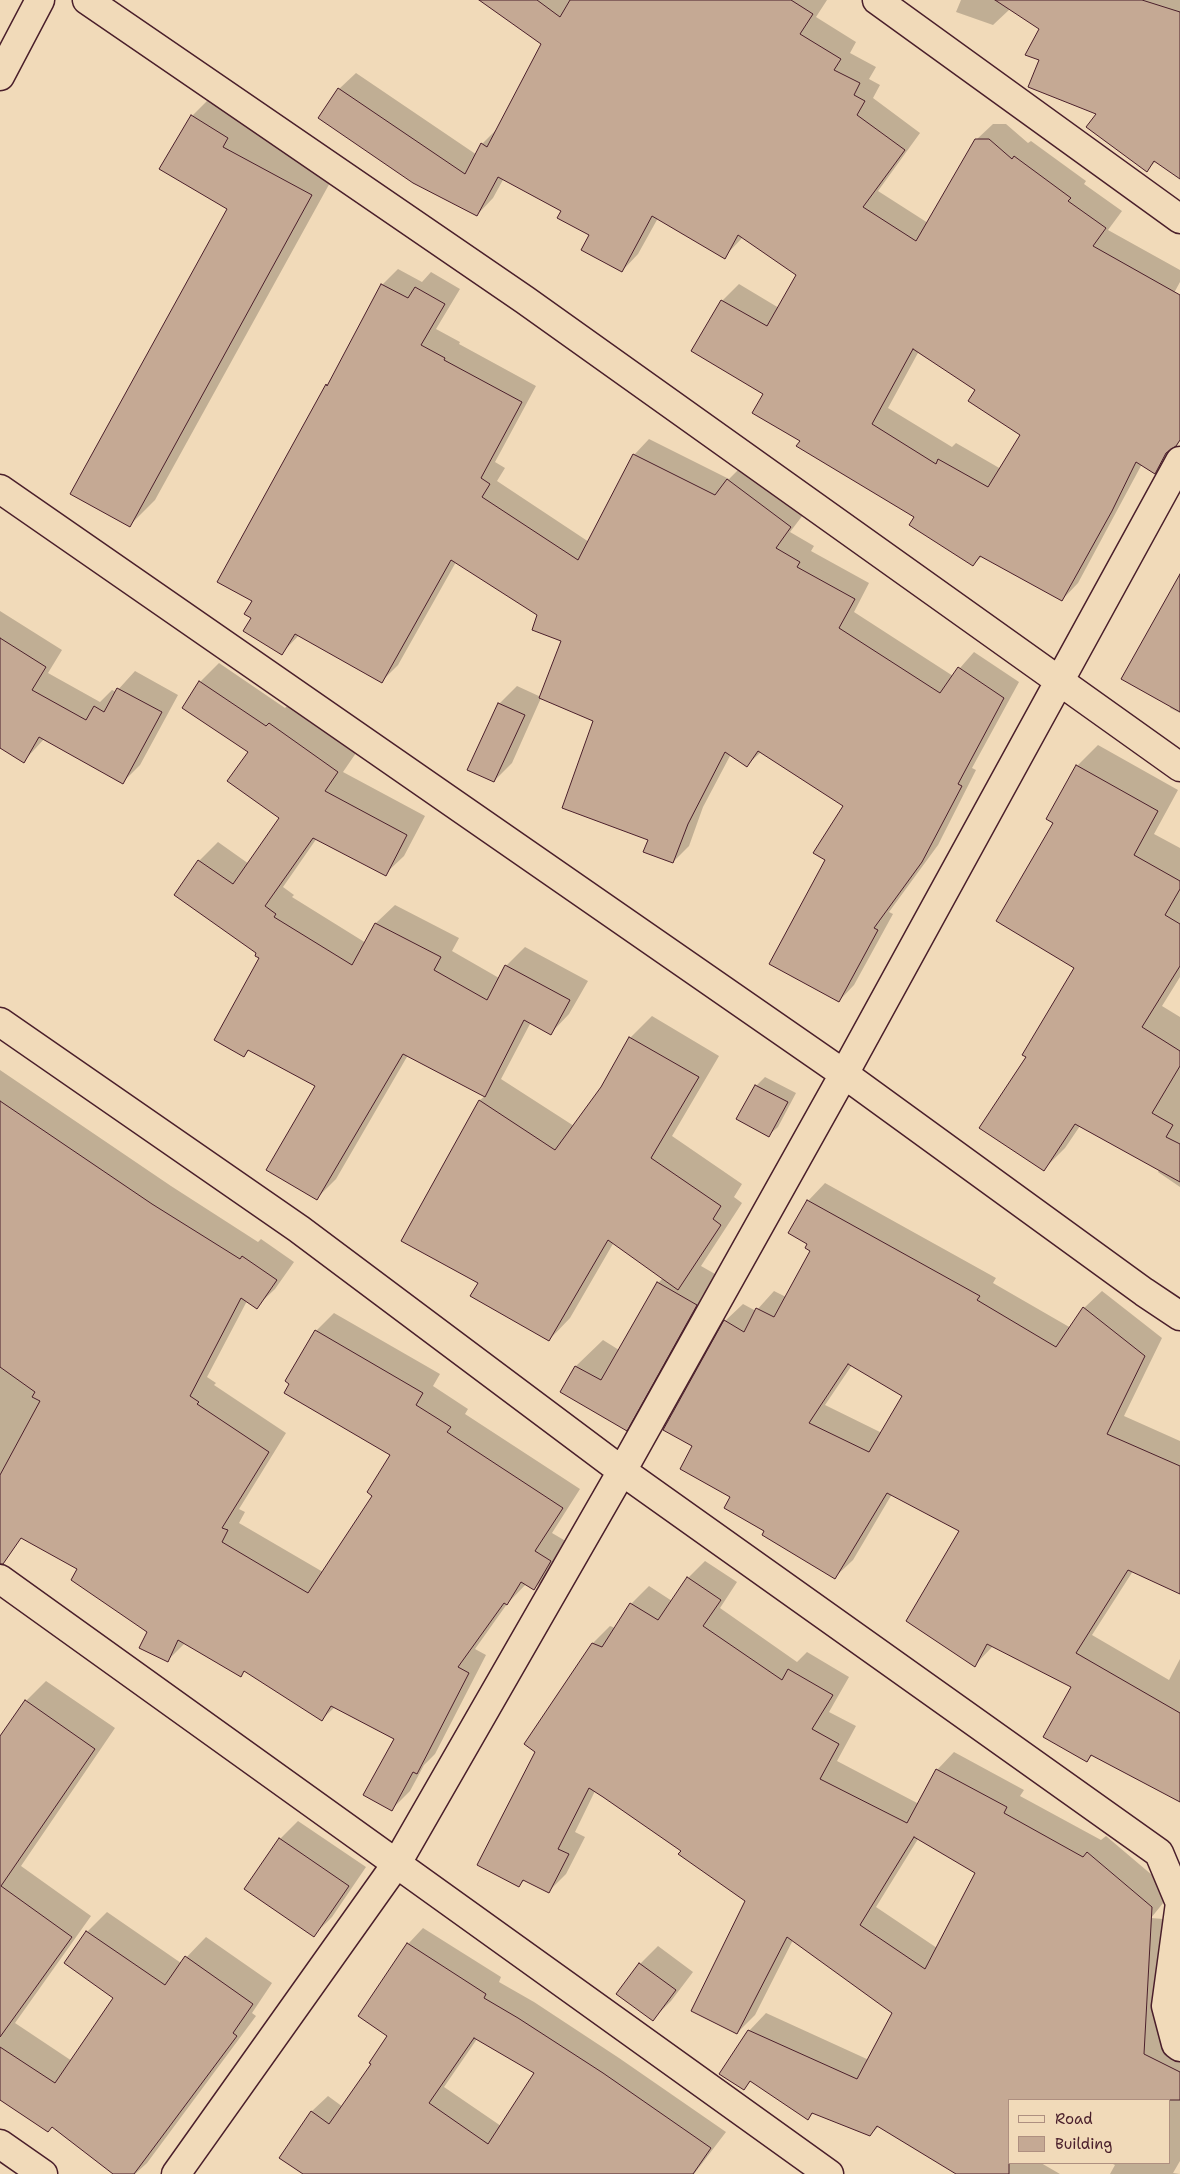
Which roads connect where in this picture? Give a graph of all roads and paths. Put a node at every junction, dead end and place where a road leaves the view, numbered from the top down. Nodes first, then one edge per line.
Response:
1 (40, 0) edge
2 (87, 0) edge
3 (877, 0) edge
4 (0, 76) edge
5 (1180, 219) edge
6 (1180, 461) edge
7 (0, 489) edge
8 (1059, 681) junction
9 (1180, 767) edge
10 (0, 1022) edge
11 (844, 1074) junction
12 (1180, 1316) edge
13 (622, 1471) junction
14 (0, 1579) edge
15 (397, 1863) junction
16 (1180, 1903) edge
17 (1180, 2047) edge
18 (0, 2144) edge
19 (43, 2174) edge
20 (176, 2174) edge
21 (829, 2174) edge

1 - 4 main road
2 - 8 main road
3 - 5 main road
6 - 8 main road
7 - 11 main road
8 - 9 main road
8 - 11 main road
10 - 13 main road
11 - 12 main road
11 - 13 main road
13 - 15 main road
13 - 16 main road
14 - 15 main road
15 - 20 main road
15 - 21 main road
16 - 17 main road
18 - 19 main road

